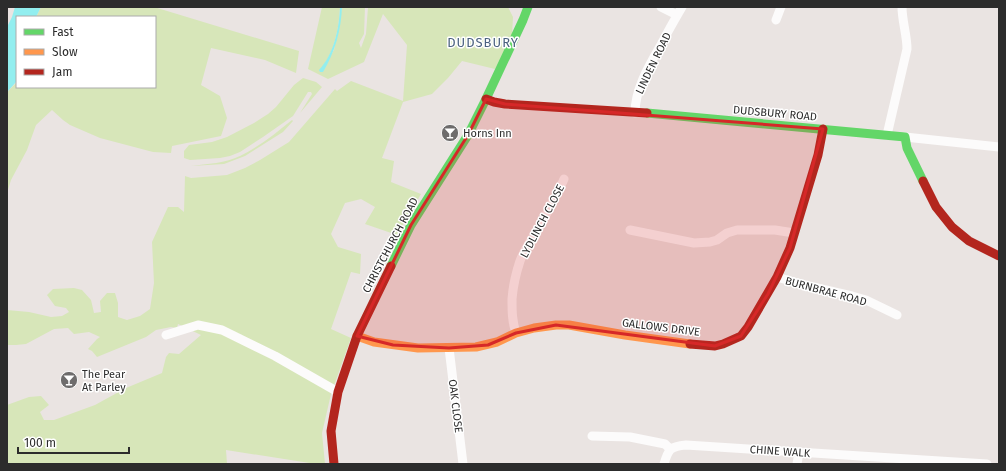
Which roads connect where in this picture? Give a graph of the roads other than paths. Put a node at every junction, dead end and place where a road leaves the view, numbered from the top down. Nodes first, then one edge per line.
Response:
1 (528, 7) edge
2 (661, 7) edge
3 (682, 7) edge
4 (781, 7) edge
5 (902, 7) edge
6 (677, 15) junction
7 (776, 20) dead end
8 (486, 99) junction
9 (635, 113) junction
10 (824, 129) junction
11 (887, 135) junction
12 (905, 137) junction
13 (999, 147) edge
14 (564, 179) dead end
15 (630, 230) dead end
16 (794, 233) junction
17 (999, 256) edge
18 (776, 277) junction
19 (896, 315) dead end
20 (516, 333) junction
21 (166, 335) dead end
22 (357, 336) junction
23 (448, 348) junction
24 (338, 392) junction
25 (592, 436) dead end
26 (670, 449) junction
27 (799, 452) junction
28 (939, 463) edge
29 (334, 464) edge
30 (463, 464) edge
31 (664, 464) edge
32 (797, 464) edge
33 (987, 464) edge

1 - 8 street, CHRISTCHURCH ROAD
2 - 6 street
3 - 6 street, LINDEN ROAD
4 - 7 street
5 - 11 street
6 - 9 street, LINDEN ROAD
8 - 9 street, DUDSBURY ROAD
8 - 22 street, CHRISTCHURCH ROAD
9 - 10 street, DUDSBURY ROAD
10 - 11 street, DUDSBURY ROAD
10 - 16 street, GALLOWS DRIVE
11 - 12 street, DUDSBURY ROAD
12 - 13 street
12 - 17 street
14 - 20 street, LYDLINCH CLOSE
15 - 16 street
16 - 18 street, GALLOWS DRIVE
18 - 19 street, BURNBRAE ROAD
18 - 20 street, GALLOWS DRIVE
20 - 23 street, GALLOWS DRIVE
21 - 24 street
22 - 23 street, GALLOWS DRIVE
22 - 24 street, CHRISTCHURCH ROAD
23 - 30 street, OAK CLOSE
24 - 29 street, CHRISTCHURCH ROAD
25 - 26 street
26 - 27 street, CHINE WALK
26 - 31 street
27 - 28 street, CHINE WALK
27 - 32 street
28 - 33 street, CHINE WALK

